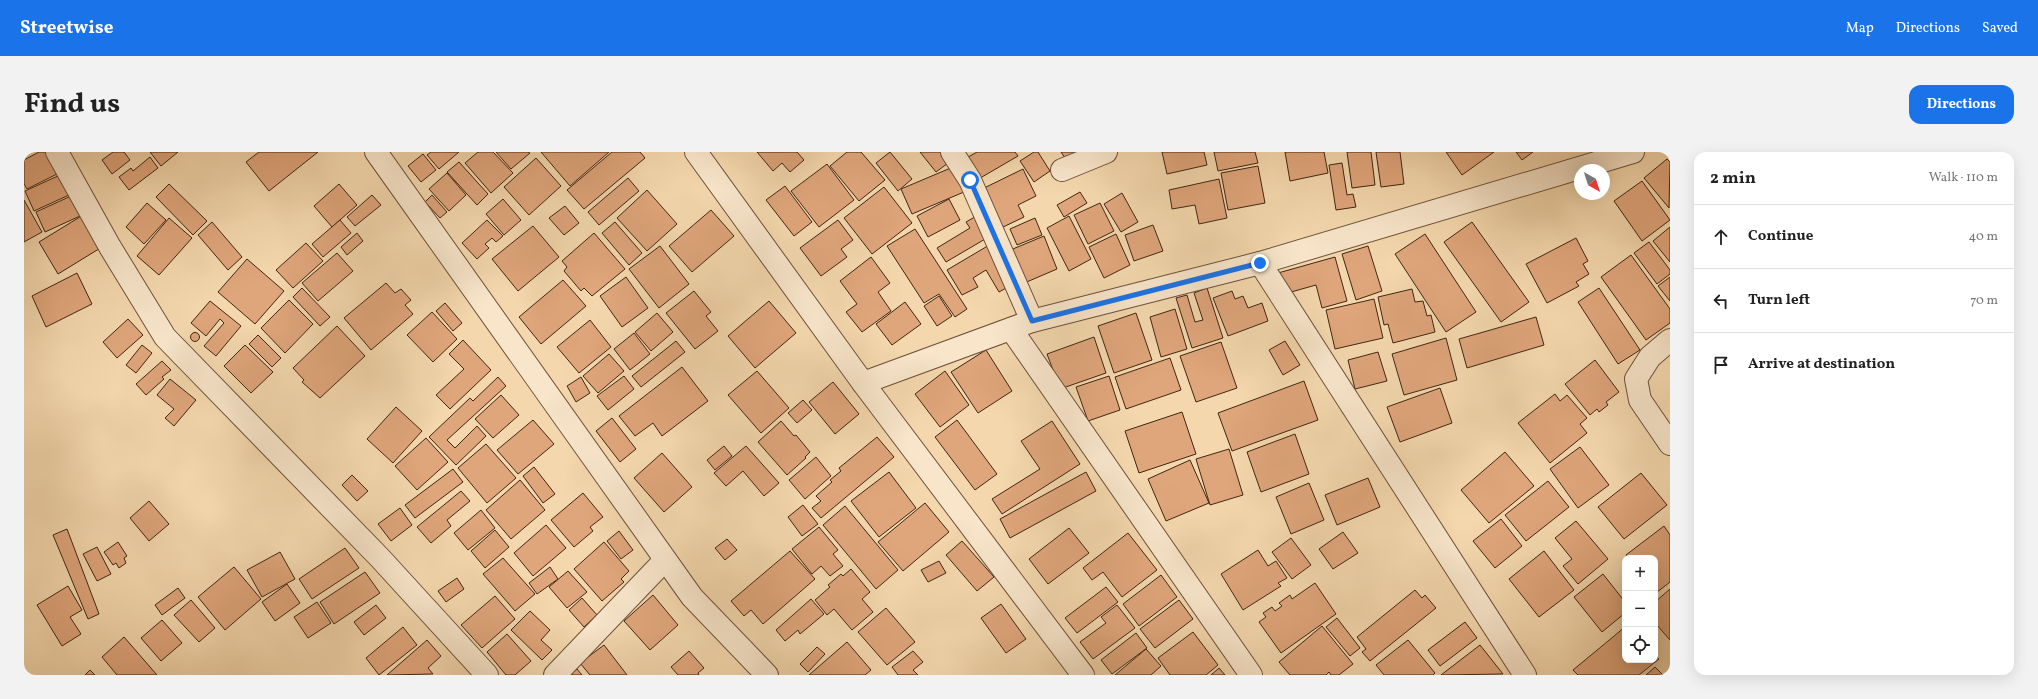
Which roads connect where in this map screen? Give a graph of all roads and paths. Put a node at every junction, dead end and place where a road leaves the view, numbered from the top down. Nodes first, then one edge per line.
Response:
1 (57, 152) edge
2 (376, 152) edge
3 (696, 152) edge
4 (952, 152) edge
5 (1106, 152) edge
6 (1633, 152) edge
7 (1062, 170) dead end
8 (1260, 263) junction
9 (1032, 321) junction
10 (1010, 329) junction
11 (1670, 340) edge
12 (864, 383) junction
13 (1670, 444) edge
14 (665, 560) junction
15 (1074, 672) edge
16 (487, 675) edge
17 (555, 675) edge
18 (766, 675) edge
19 (1251, 675) edge
20 (1525, 675) edge

1 - 16 street
2 - 14 street
3 - 12 street
4 - 9 street
5 - 7 street
6 - 8 street
8 - 9 street
8 - 20 street
9 - 10 street
10 - 12 street
10 - 19 street
11 - 13 street
12 - 15 street
14 - 17 street
14 - 18 street

